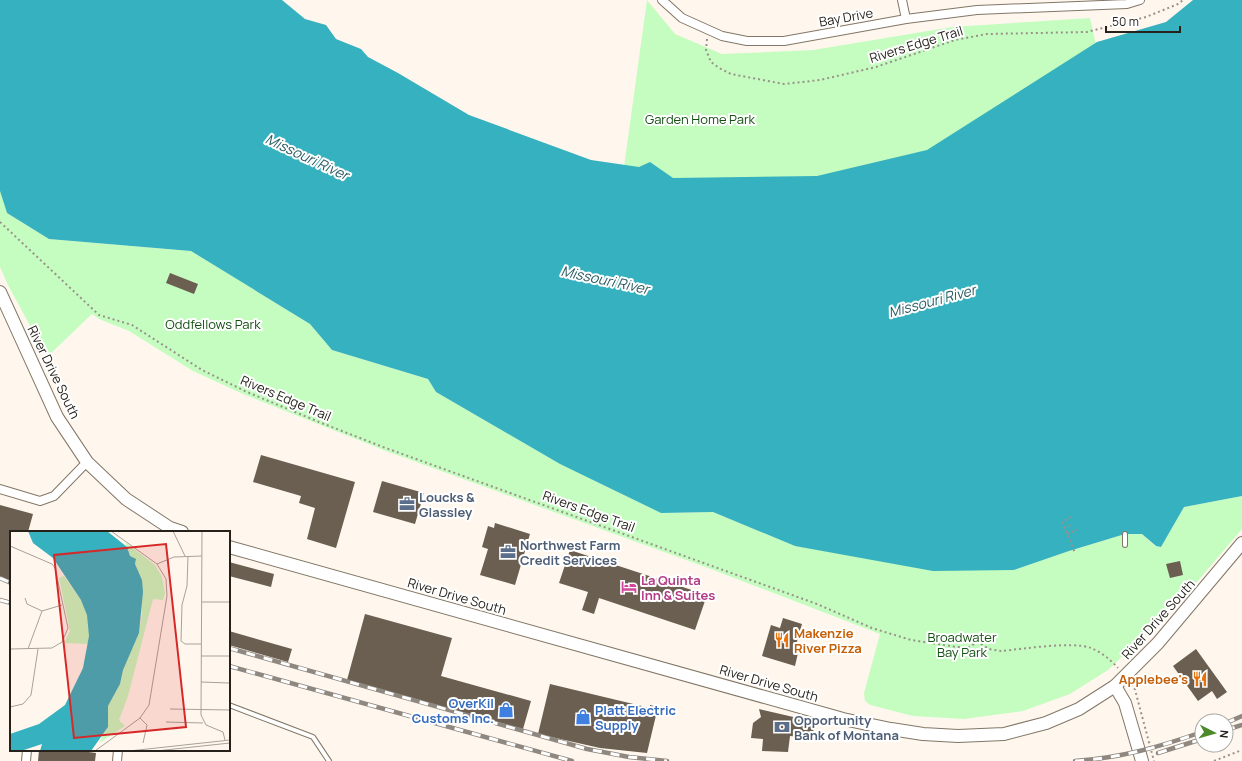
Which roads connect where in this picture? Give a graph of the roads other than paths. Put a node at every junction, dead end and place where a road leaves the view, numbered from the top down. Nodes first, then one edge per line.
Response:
1 (662, 0) edge
2 (902, 0) edge
3 (1140, 0) edge
4 (906, 19) junction
5 (0, 292) edge
6 (87, 462) junction
7 (0, 489) edge
8 (179, 531) edge
9 (1125, 534) dead end
10 (1242, 543) edge
11 (1125, 545) dead end
12 (230, 547) edge
13 (1115, 686) junction
14 (230, 705) edge
15 (27, 751) edge
16 (118, 751) edge
17 (26, 761) edge
18 (117, 761) edge
19 (329, 761) edge
20 (1142, 761) edge

1 - 4 street, Bay Drive
2 - 4 street
3 - 4 street, Bay Drive
5 - 6 main road, River Drive South
6 - 7 street
6 - 8 main road, River Drive South
9 - 11 lane
10 - 13 main road, River Drive South
12 - 13 main road, River Drive South
13 - 20 main road
14 - 19 lane
15 - 17 street
16 - 18 street

